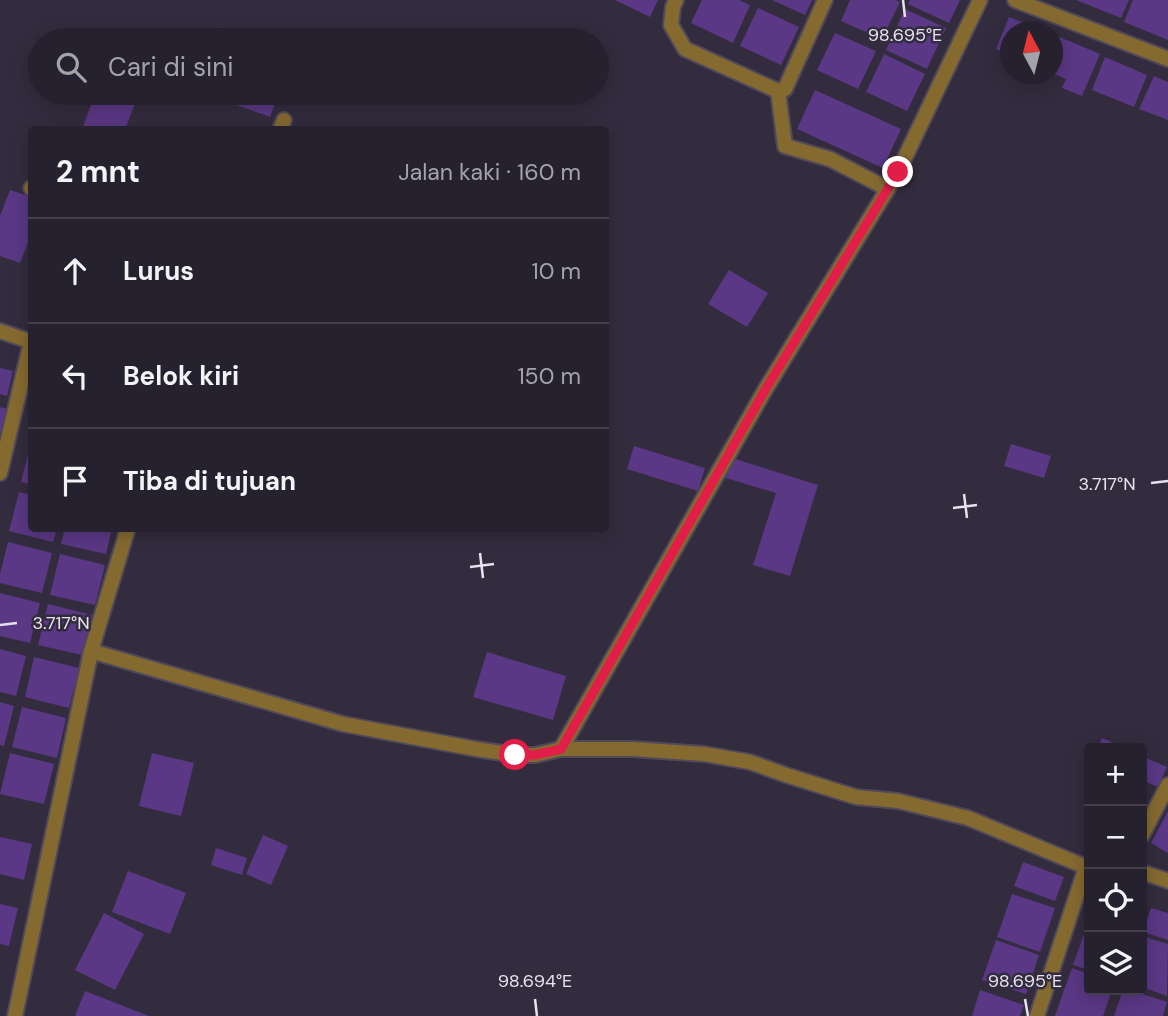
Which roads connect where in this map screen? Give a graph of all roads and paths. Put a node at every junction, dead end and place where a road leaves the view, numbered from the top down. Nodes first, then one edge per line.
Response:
1 (676, 0) edge
2 (825, 0) edge
3 (980, 0) edge
4 (1015, 0) edge
5 (1168, 59) edge
6 (778, 91) junction
7 (888, 189) junction
8 (0, 331) edge
9 (28, 341) edge
10 (28, 355) edge
11 (0, 473) edge
12 (127, 532) edge
13 (91, 651) junction
14 (561, 749) junction
15 (1168, 785) edge
16 (1147, 825) edge
17 (1084, 865) edge
18 (1087, 869) edge
19 (1147, 874) edge
20 (1168, 881) edge
21 (15, 1016) edge
22 (1037, 1016) edge

1 - 6 street
2 - 6 street
3 - 7 street
4 - 5 street
6 - 7 street
7 - 14 street
8 - 9 street
10 - 11 street
12 - 13 street
13 - 14 street
13 - 21 street
14 - 17 street
15 - 16 street
18 - 22 street
19 - 20 street

